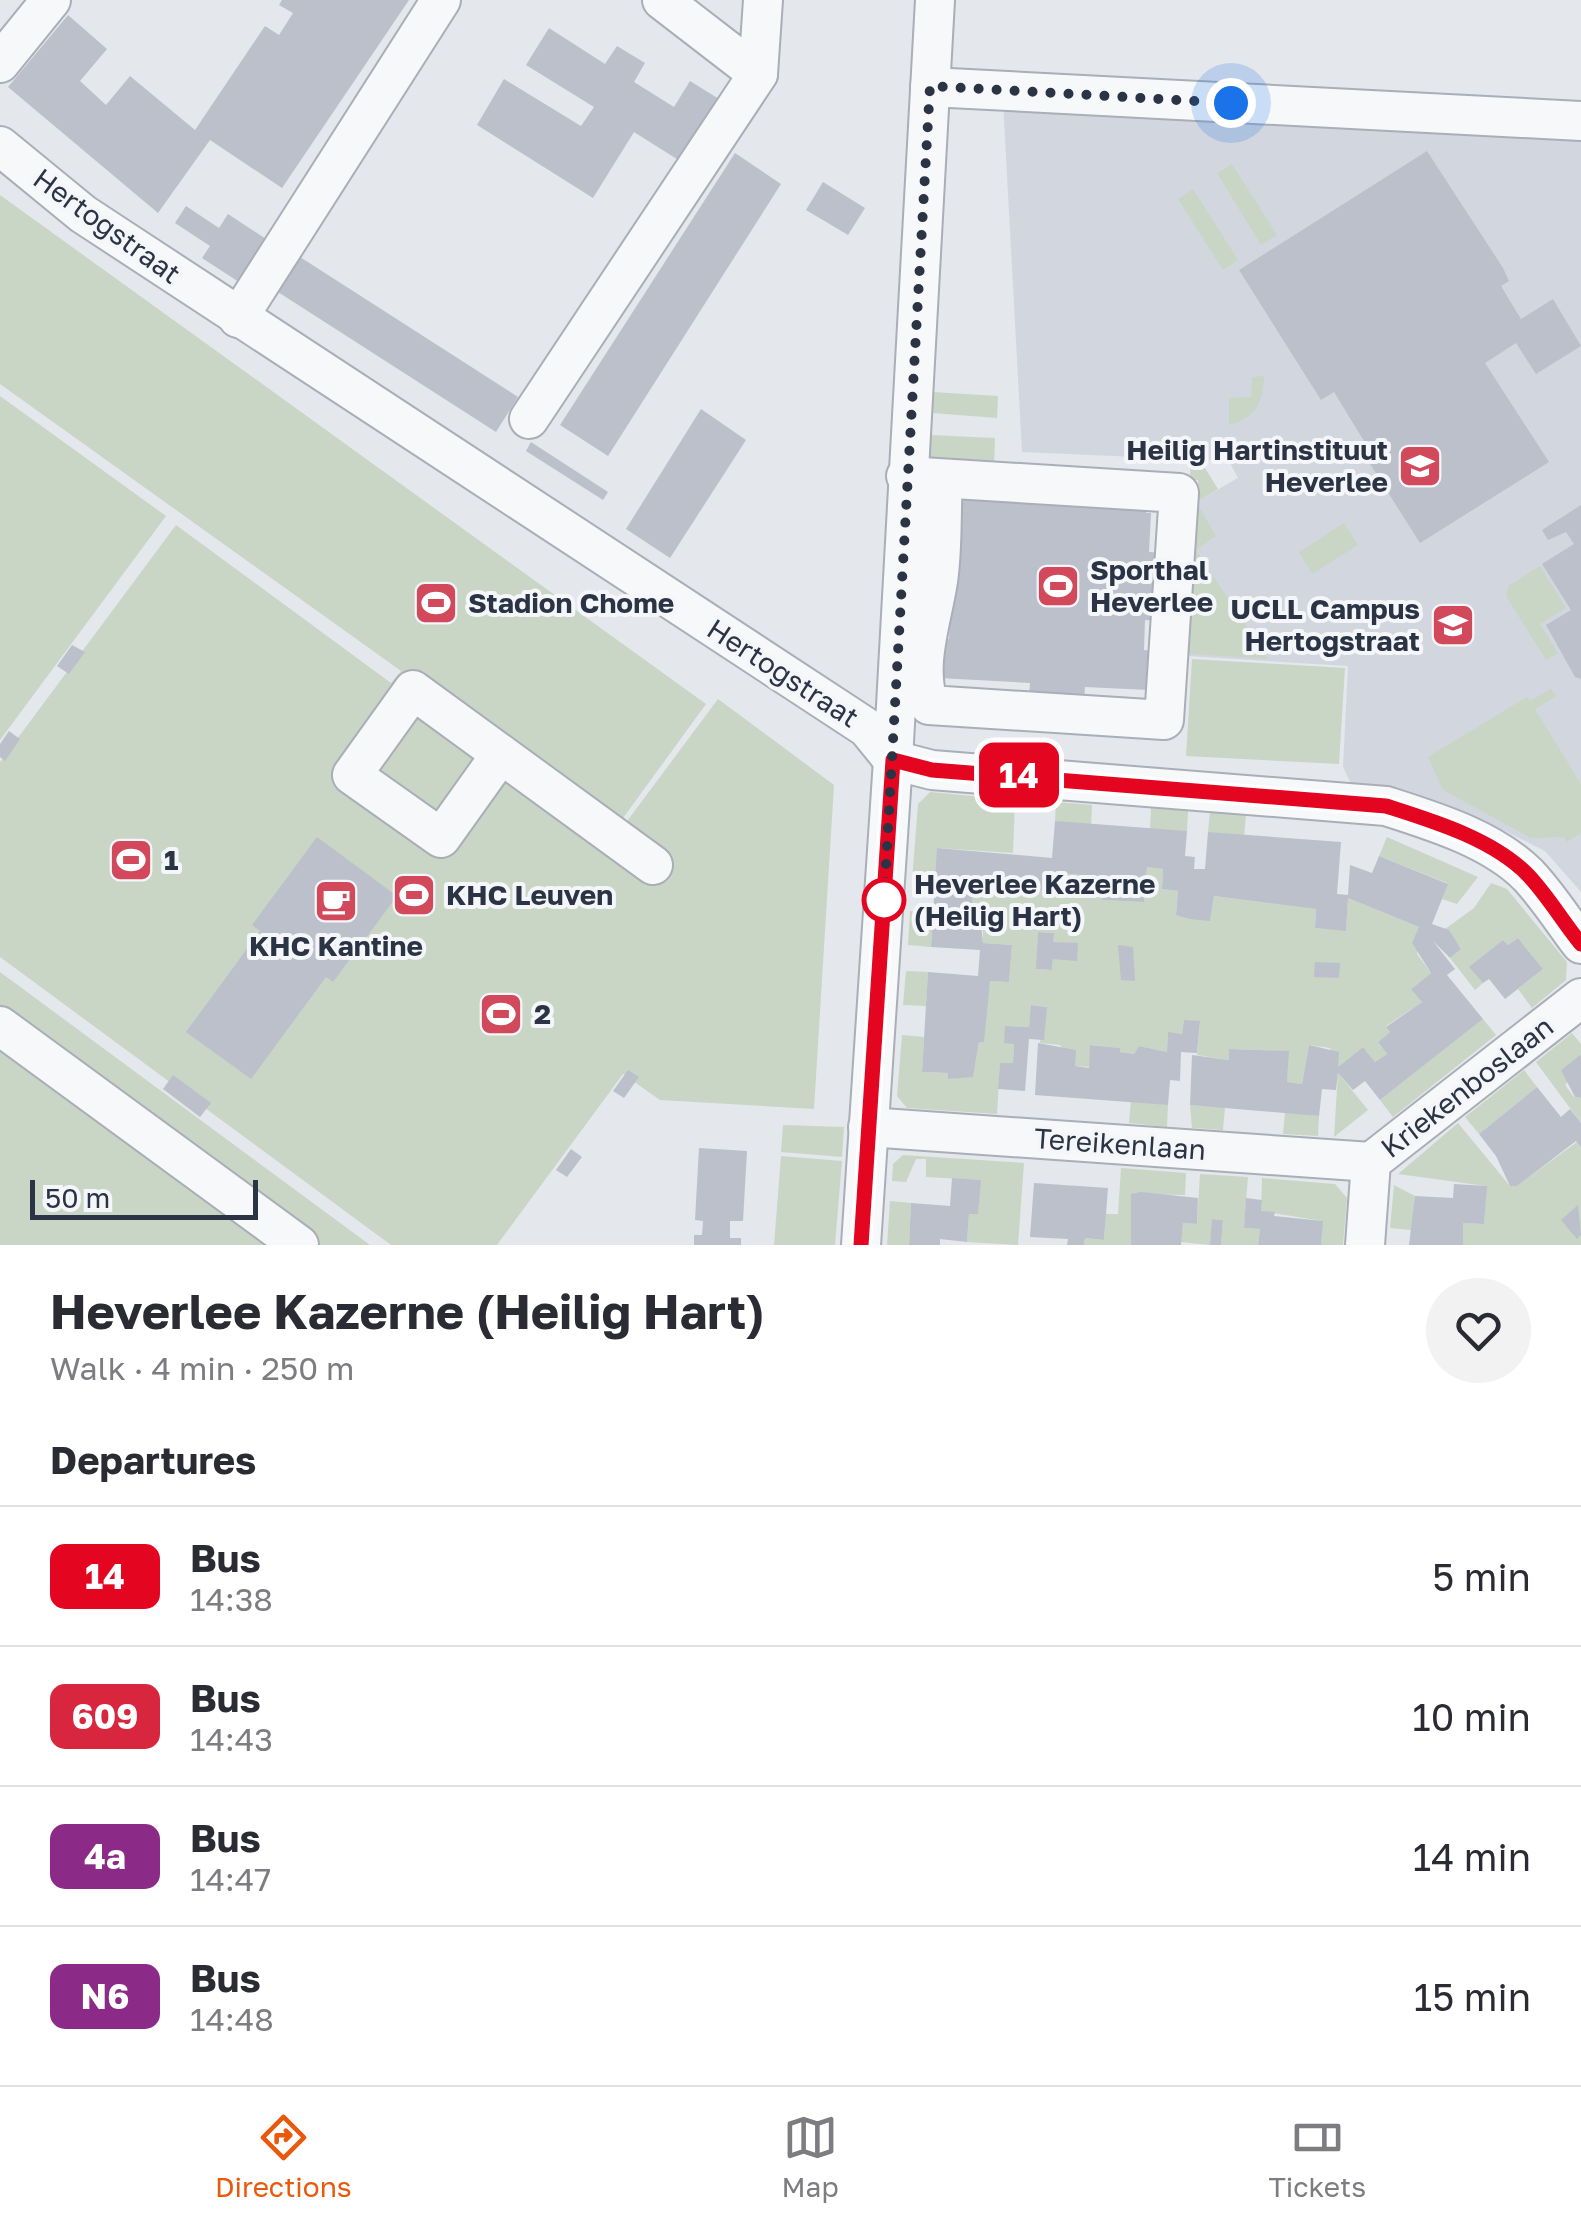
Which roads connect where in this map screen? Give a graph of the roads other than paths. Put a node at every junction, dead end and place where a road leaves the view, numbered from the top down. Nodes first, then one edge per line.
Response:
1 (52, 0) edge
2 (441, 0) edge
3 (662, 0) edge
4 (763, 0) edge
5 (935, 0) edge
6 (0, 63) edge
7 (758, 74) junction
8 (930, 86) junction
9 (1581, 121) edge
10 (0, 146) edge
11 (238, 318) junction
12 (529, 419) dead end
13 (924, 477) junction
14 (922, 528) junction
15 (1058, 713) junction
16 (501, 754) dead end
17 (893, 760) junction
18 (1053, 778) junction
19 (653, 865) dead end
20 (1568, 904) edge
21 (1581, 944) edge
22 (1581, 998) edge
23 (0, 1026) edge
24 (868, 1127) junction
25 (1372, 1162) junction
26 (299, 1245) edge
27 (860, 1245) edge
28 (1365, 1245) edge

1 - 6 street
2 - 11 street
3 - 7 street
4 - 7 street
5 - 8 street
7 - 12 street
8 - 9 street
8 - 13 street
10 - 11 street, Hertogstraat
11 - 17 street, Hertogstraat
13 - 14 street
13 - 15 street
14 - 15 street
14 - 17 street
15 - 18 street
16 - 19 street
17 - 18 street
17 - 24 street
18 - 20 street
20 - 21 street
22 - 25 street, Kriekenboslaan
23 - 26 street
24 - 25 street, Tereikenlaan
24 - 27 street
25 - 28 street, Kriekenboslaan

